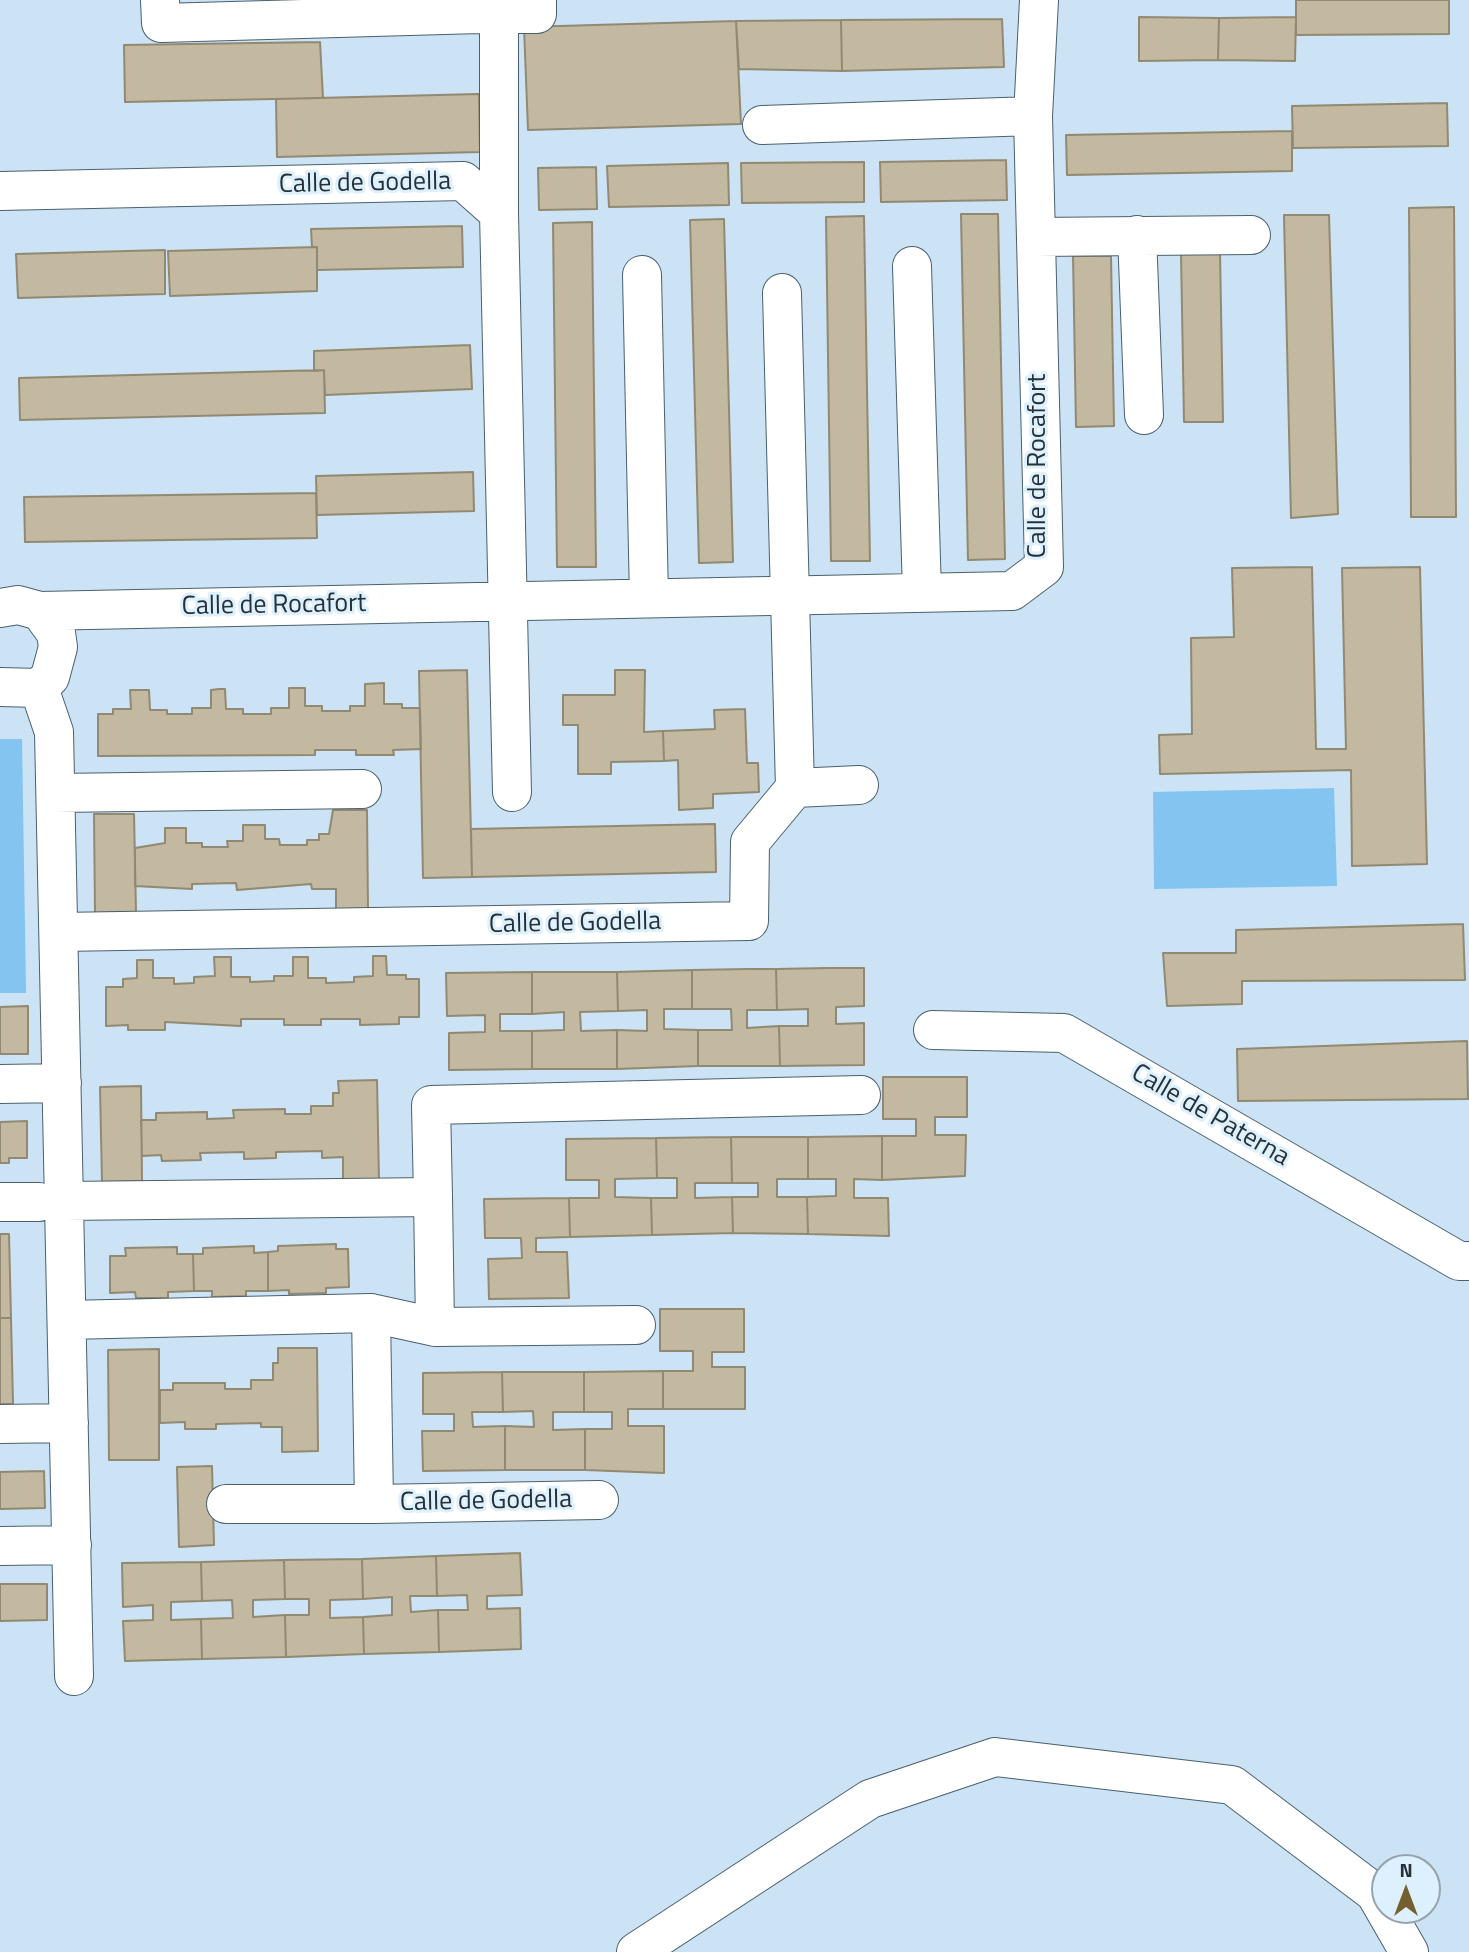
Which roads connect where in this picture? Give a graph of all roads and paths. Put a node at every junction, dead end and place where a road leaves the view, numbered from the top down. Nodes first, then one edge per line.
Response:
1 (160, 0) edge
2 (1039, 0) edge
3 (537, 7) edge
4 (487, 9) edge
5 (1033, 116) junction
6 (762, 125) dead end
7 (0, 191) edge
8 (499, 213) junction
9 (1137, 235) junction
10 (1251, 235) dead end
11 (1036, 237) junction
12 (912, 266) dead end
13 (642, 275) dead end
14 (782, 293) dead end
15 (1144, 415) dead end
16 (922, 592) junction
17 (789, 595) junction
18 (649, 598) junction
19 (508, 601) junction
20 (0, 608) edge
21 (40, 611) junction
22 (0, 687) edge
23 (38, 688) junction
24 (859, 785) dead end
25 (795, 788) junction
26 (362, 789) dead end
27 (512, 792) dead end
28 (56, 793) junction
29 (59, 932) junction
30 (933, 1030) dead end
31 (62, 1083) junction
32 (0, 1084) edge
33 (861, 1095) dead end
34 (433, 1197) junction
35 (52, 1201) junction
36 (0, 1202) edge
37 (1469, 1261) edge
38 (371, 1313) junction
39 (67, 1320) junction
40 (636, 1325) dead end
41 (435, 1327) junction
42 (69, 1423) junction
43 (0, 1424) edge
44 (599, 1500) dead end
45 (226, 1504) dead end
46 (374, 1504) junction
47 (72, 1545) junction
48 (0, 1546) edge
49 (74, 1676) dead end
50 (636, 1952) edge
51 (1409, 1952) edge

1 - 4 street
2 - 5 street, Calle de Rocafort
3 - 4 street
4 - 8 street
5 - 6 street
5 - 11 street, Calle de Rocafort
7 - 8 street, Calle de Godella
8 - 19 street
9 - 10 street
9 - 11 street
9 - 15 street
11 - 16 street, Calle de Rocafort
12 - 16 street
13 - 18 street
14 - 17 street
16 - 17 street, Calle de Rocafort
17 - 18 street, Calle de Rocafort
17 - 25 street
18 - 19 street, Calle de Rocafort
19 - 21 street, Calle de Rocafort
19 - 27 street
20 - 21 street, Calle de Rocafort
21 - 23 street
22 - 23 street
23 - 28 street
24 - 25 street
25 - 29 street, Calle de Godella
26 - 28 street
28 - 29 street
29 - 31 street
30 - 37 street, Calle de Paterna
31 - 32 street
31 - 35 street
33 - 34 street
34 - 35 street
34 - 41 street
35 - 36 street
35 - 39 street
38 - 39 street
38 - 41 street
38 - 46 street, Calle de Godella
39 - 42 street
40 - 41 street
42 - 43 street
42 - 47 street
44 - 46 street, Calle de Godella
45 - 46 street, Calle de Godella
47 - 48 street
47 - 49 street
50 - 51 street

